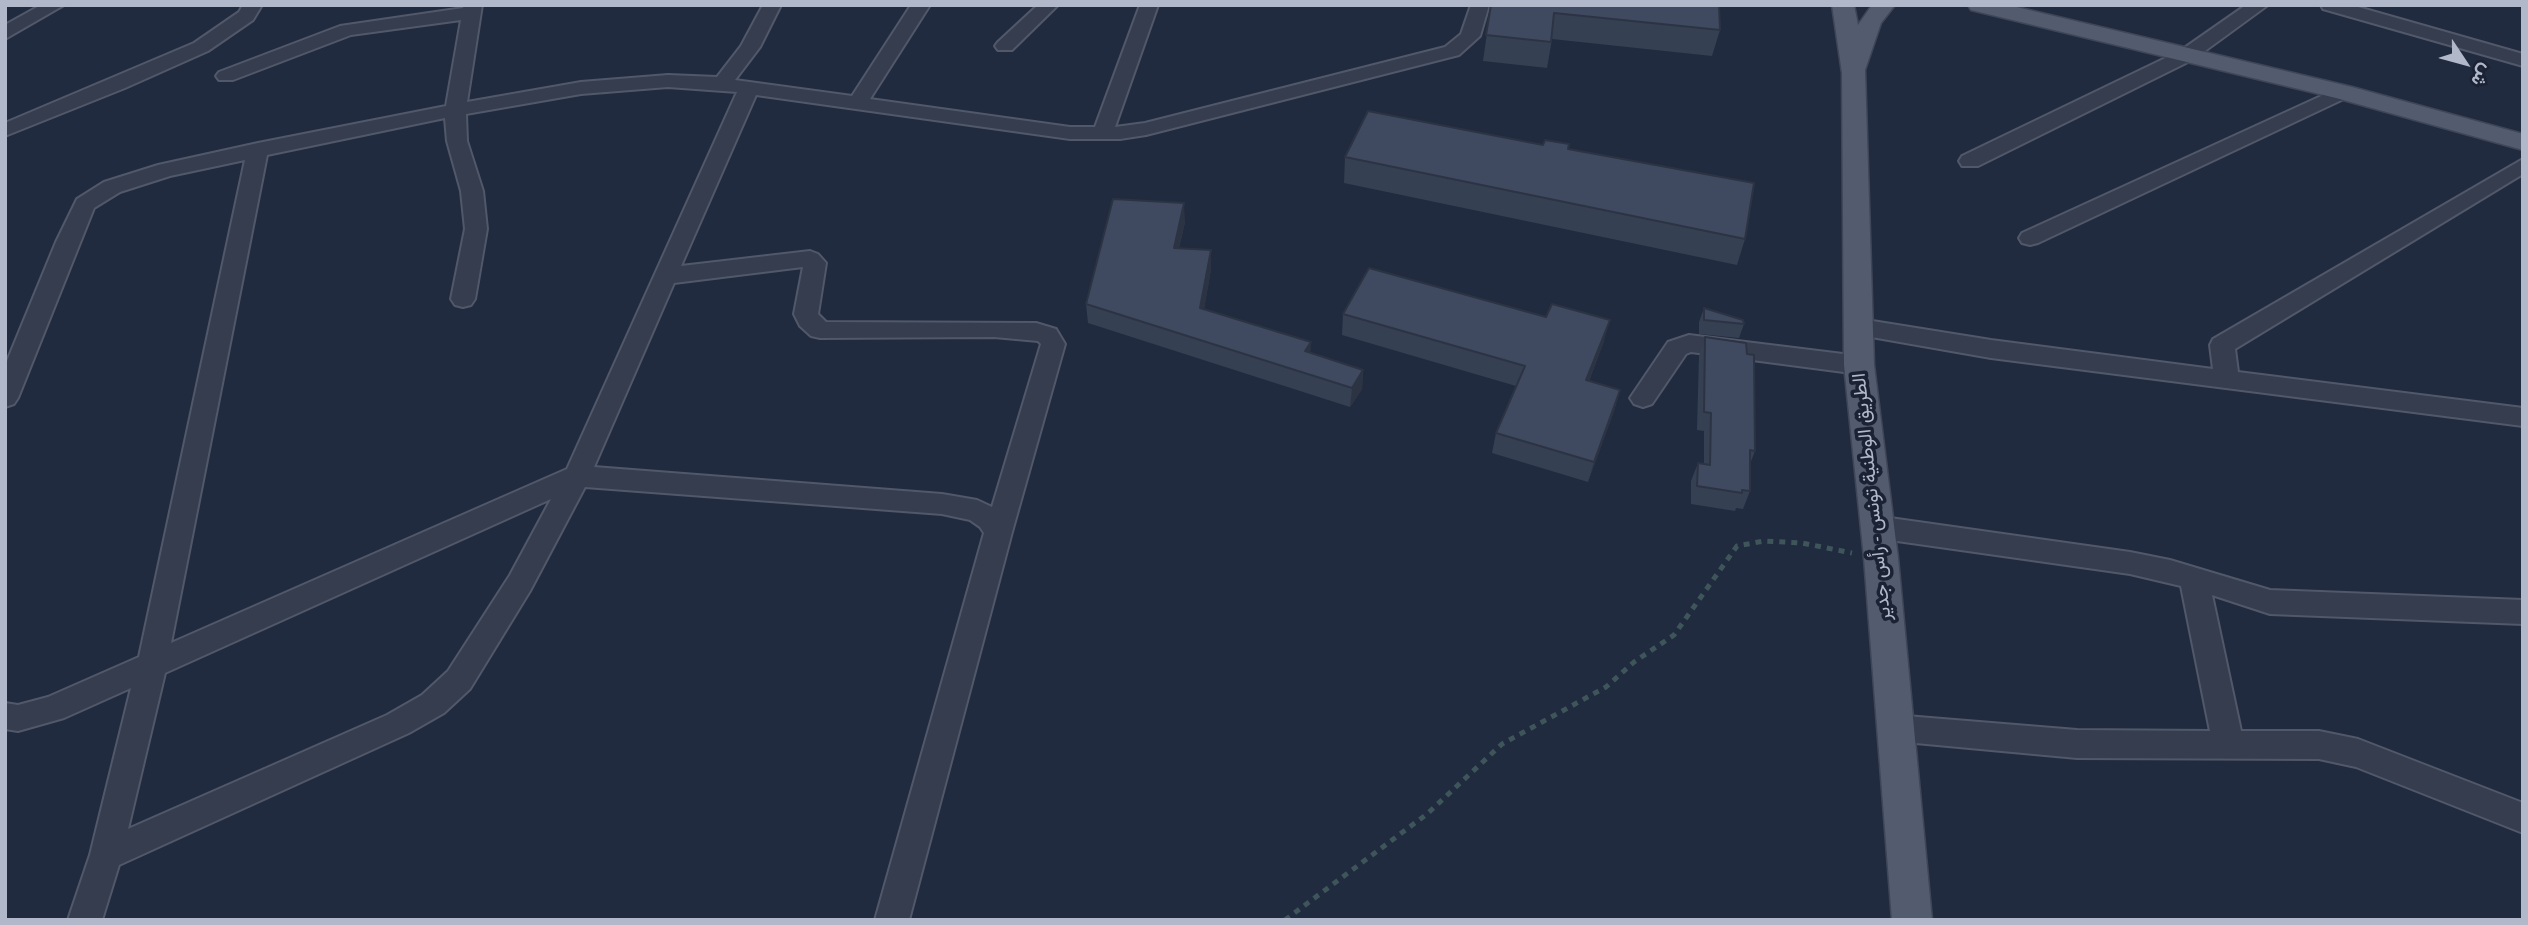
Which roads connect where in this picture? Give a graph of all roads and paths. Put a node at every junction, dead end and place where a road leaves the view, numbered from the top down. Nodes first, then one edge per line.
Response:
1 (55, 5) edge
2 (253, 5) edge
3 (772, 5) edge
4 (921, 5) edge
5 (1049, 5) edge
6 (1149, 5) edge
7 (1480, 5) edge
8 (1843, 5) edge
9 (1884, 5) edge
10 (1964, 5) edge
11 (2259, 5) edge
12 (2330, 5) edge
13 (1984, 7) edge
14 (472, 9) edge
15 (5, 33) edge
16 (1004, 46) dead end
17 (2187, 55) junction
18 (2523, 60) edge
19 (1854, 73) junction
20 (226, 76) dead end
21 (722, 84) junction
22 (749, 88) junction
23 (2343, 92) junction
24 (858, 102) junction
25 (456, 110) junction
26 (5, 130) edge
27 (1103, 133) junction
28 (2523, 142) edge
29 (258, 149) junction
30 (1970, 161) dead end
31 (2523, 165) edge
32 (2030, 238) dead end
33 (666, 276) junction
34 (463, 299) dead end
35 (1860, 327) junction
36 (1859, 365) junction
37 (2227, 378) junction
38 (5, 398) edge
39 (1643, 398) dead end
40 (2523, 417) edge
41 (577, 476) junction
42 (1876, 527) junction
43 (998, 532) junction
44 (1881, 558) junction
45 (2194, 579) junction
46 (2523, 612) edge
47 (152, 664) junction
48 (5, 716) edge
49 (1894, 728) junction
50 (2228, 743) junction
51 (2523, 818) edge
52 (106, 855) junction
53 (85, 920) edge
54 (892, 920) edge
55 (1285, 920) edge
56 (1912, 920) edge

1 - 15 street
2 - 26 street
3 - 21 street
4 - 24 street
5 - 16 street
6 - 27 street
7 - 27 street
8 - 19 main road, الطريق الوطنية تونس - رأس جدير
9 - 19 main road, الطريق الوطنية تونس - رأس جدير
10 - 13 main road
11 - 17 street
12 - 18 street
13 - 17 main road
14 - 20 street
14 - 25 street
17 - 23 main road
17 - 30 street
19 - 35 main road, الطريق الوطنية تونس - رأس جدير
21 - 22 street
21 - 25 street
22 - 24 street
22 - 33 street
23 - 28 main road
23 - 32 street
24 - 27 street
25 - 29 street
25 - 34 street
29 - 38 street
29 - 47 street
31 - 37 street
33 - 41 street
33 - 43 street
35 - 36 main road, الطريق الوطنية تونس - رأس جدير
35 - 37 street
36 - 39 street
36 - 42 main road, الطريق الوطنية تونس - رأس جدير
37 - 40 street
41 - 43 street
41 - 47 street
41 - 52 street
42 - 44 main road, الطريق الوطنية تونس - رأس جدير
42 - 45 street
43 - 54 street
44 - 49 main road, الطريق الوطنية تونس - رأس جدير
44 - 55 path
45 - 46 street
45 - 50 street
47 - 48 street
47 - 52 street
49 - 50 street
49 - 56 main road, الطريق الوطنية تونس - رأس جدير
50 - 51 street
52 - 53 street

